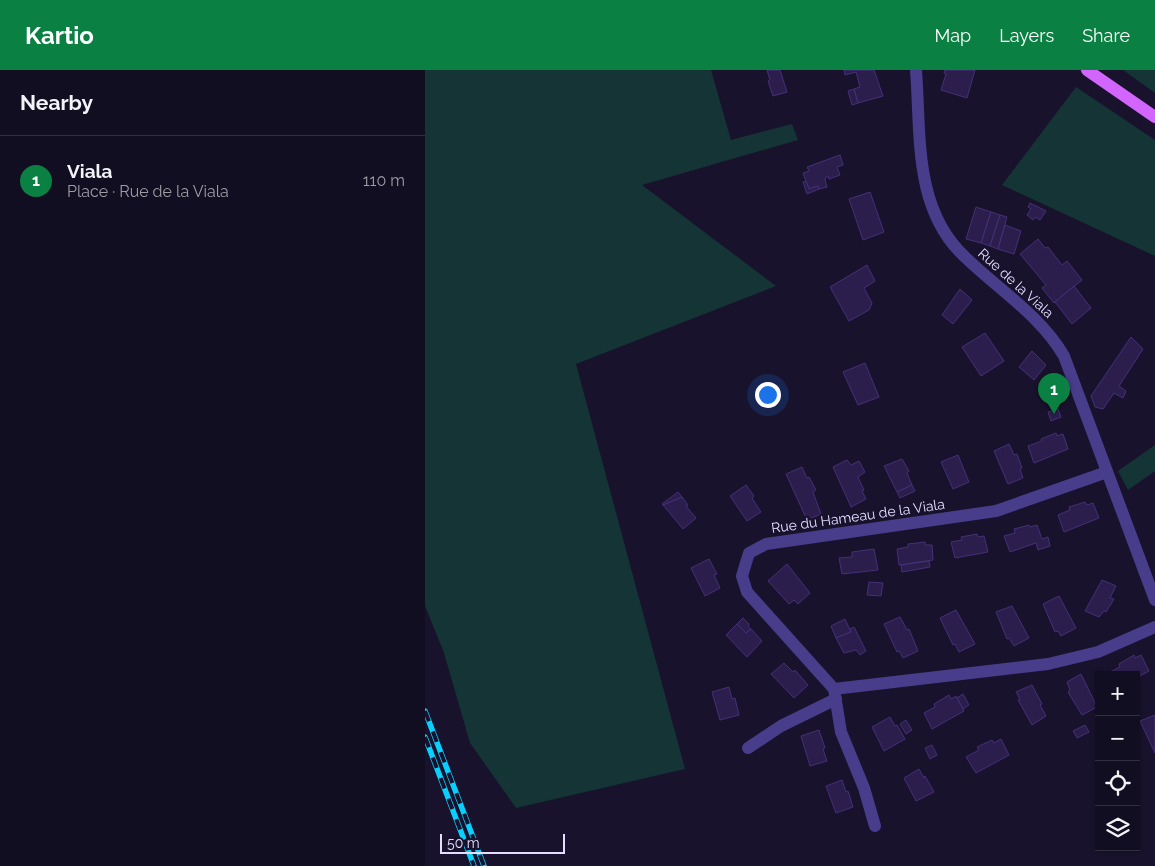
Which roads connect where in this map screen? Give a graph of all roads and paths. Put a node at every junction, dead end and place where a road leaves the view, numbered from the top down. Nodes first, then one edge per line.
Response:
1 (915, 70) edge
2 (1087, 70) edge
3 (1155, 117) edge
4 (1107, 472) junction
5 (1155, 600) edge
6 (1155, 627) edge
7 (835, 694) junction
8 (748, 748) dead end
9 (875, 826) dead end

1 - 4 street, Rue de la Viala
2 - 3 main road
4 - 5 street, Rue de la Viala
4 - 7 street, Rue du Hameau de la Viala
6 - 7 street
7 - 8 street
7 - 9 street

